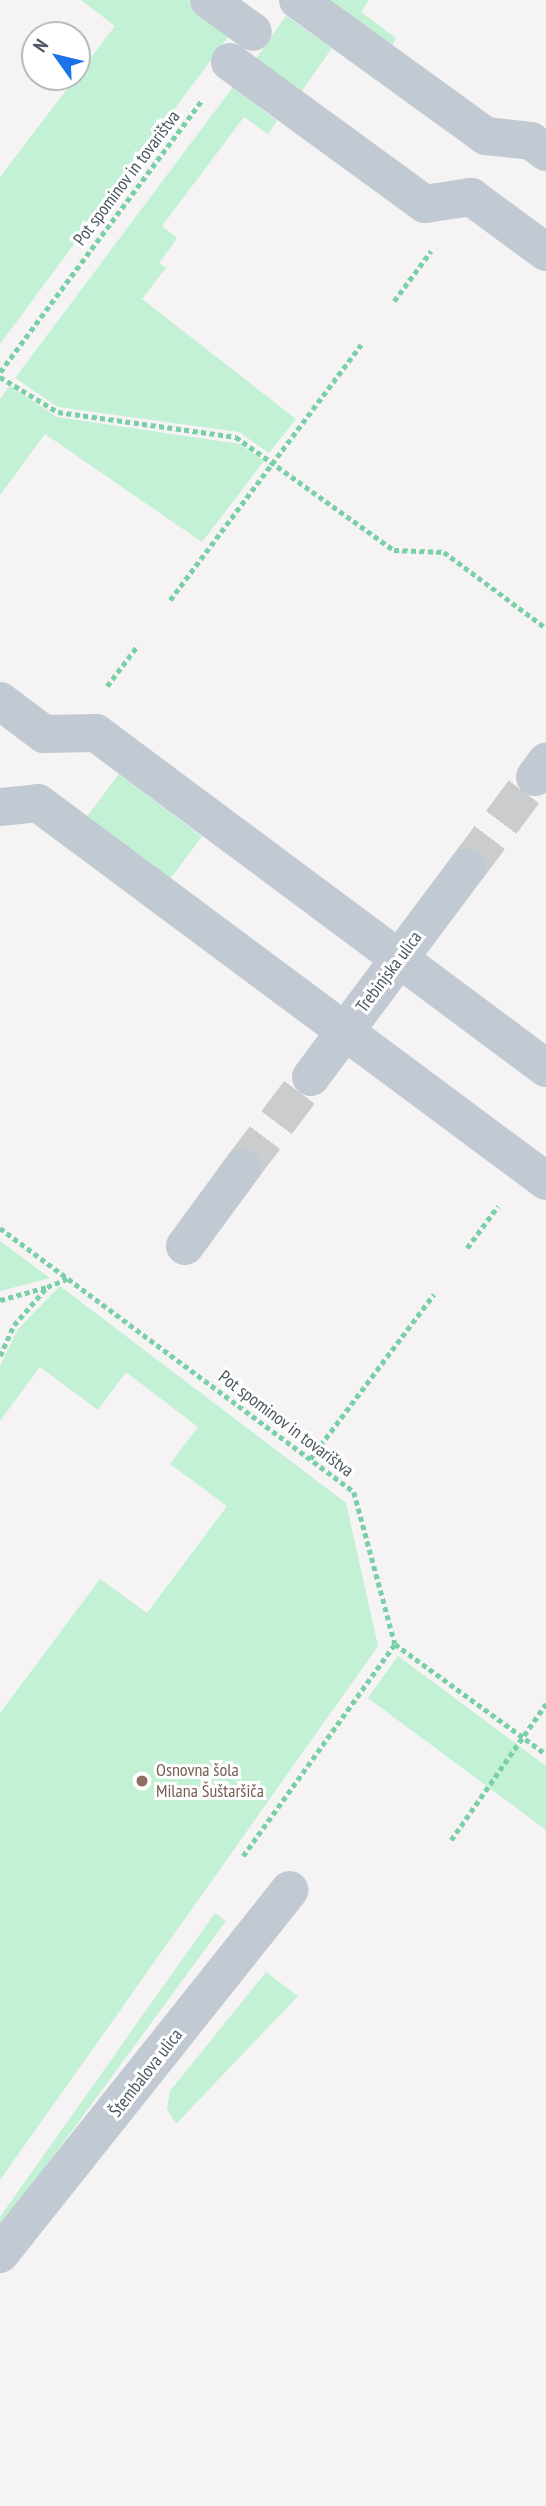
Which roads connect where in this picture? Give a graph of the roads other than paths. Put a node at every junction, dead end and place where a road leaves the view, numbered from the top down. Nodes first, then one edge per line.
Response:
1 (209, 0) edge
2 (298, 0) edge
3 (253, 32) dead end
4 (230, 62) road end
5 (546, 152) edge
6 (546, 251) edge
7 (0, 701) edge
8 (0, 807) edge
9 (467, 868) tunnel mouth
10 (398, 960) junction
11 (344, 1032) junction
12 (546, 1068) edge
13 (311, 1077) tunnel mouth
14 (243, 1168) tunnel mouth
15 (546, 1181) edge
16 (185, 1246) dead end
17 (290, 1890) dead end
18 (0, 2254) edge

1 - 3 street
2 - 5 street
4 - 6 street
7 - 10 street
8 - 11 street
9 - 10 street, Trebinjska ulica
10 - 11 street, Trebinjska ulica
10 - 12 street
11 - 13 street, Trebinjska ulica
11 - 15 street
14 - 16 street
17 - 18 street, Štembalova ulica

